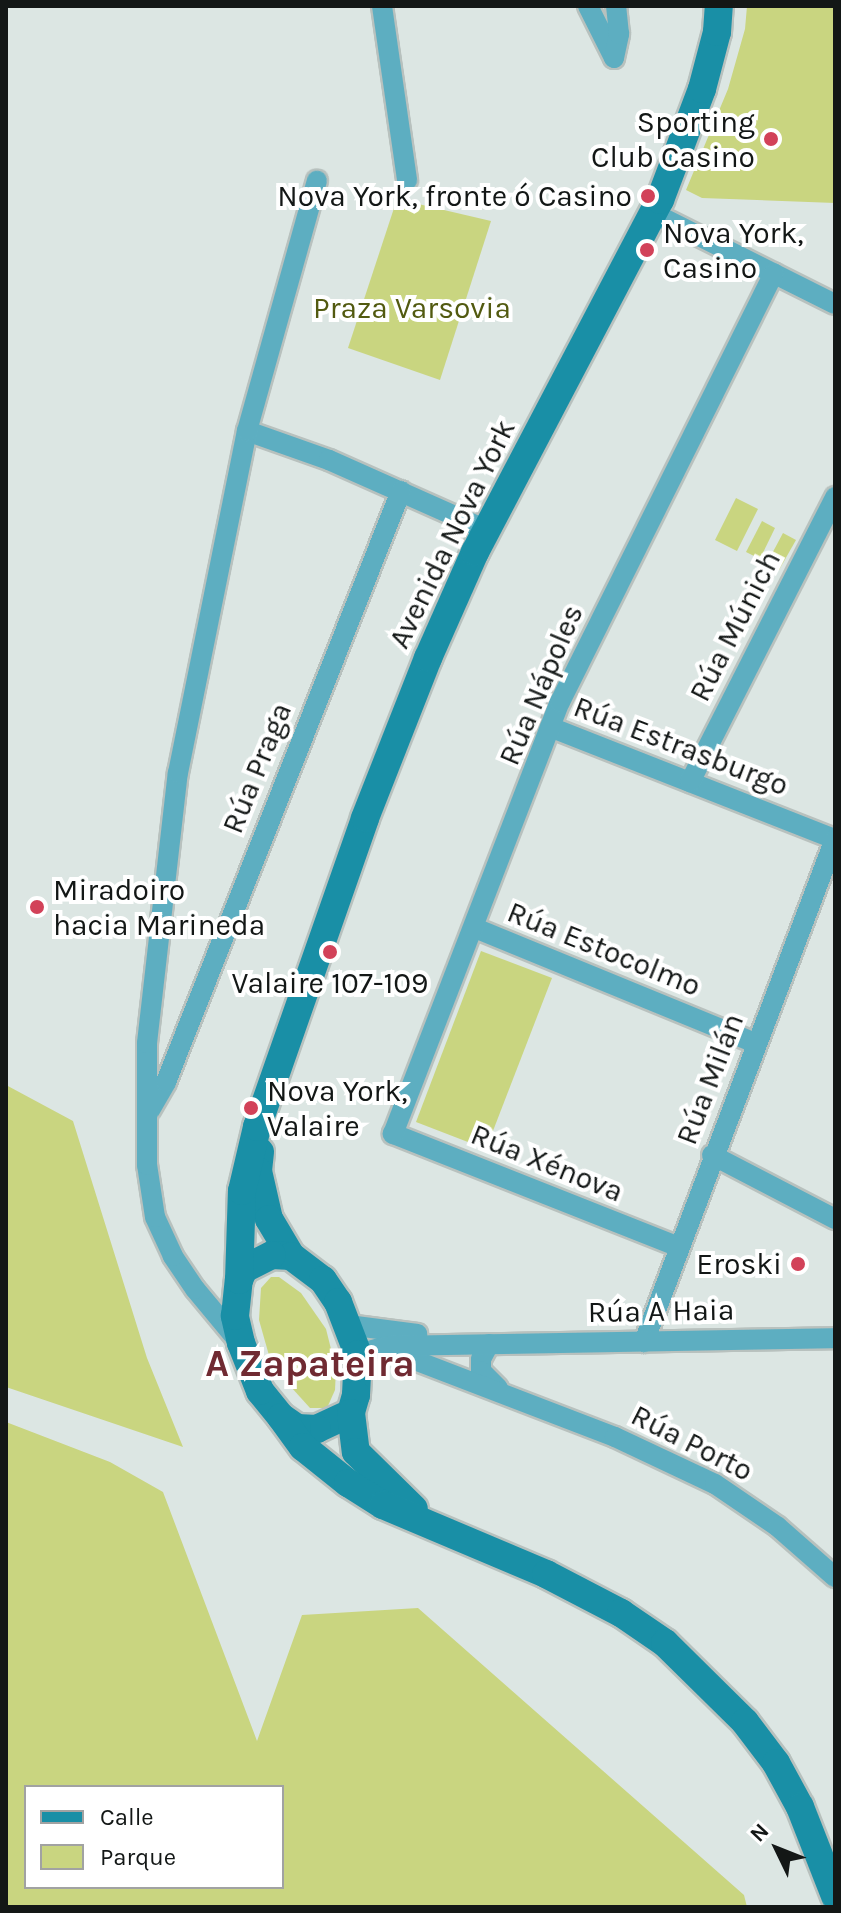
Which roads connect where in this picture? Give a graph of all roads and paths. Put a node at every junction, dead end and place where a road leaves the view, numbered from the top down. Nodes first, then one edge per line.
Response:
1 (382, 6) edge
2 (588, 6) edge
3 (616, 6) edge
4 (719, 6) edge
5 (407, 180) dead end
6 (317, 181) dead end
7 (653, 213) junction
8 (774, 273) junction
9 (835, 304) edge
10 (247, 431) junction
11 (401, 491) junction
12 (835, 497) edge
13 (486, 530) junction
14 (550, 727) junction
15 (690, 782) junction
16 (835, 839) edge
17 (475, 928) junction
18 (756, 1043) junction
19 (265, 1103) junction
20 (149, 1111) junction
21 (393, 1134) joint
22 (712, 1155) junction
23 (835, 1219) edge
24 (679, 1247) junction
25 (291, 1256) junction
26 (237, 1287) junction
27 (195, 1289) junction
28 (348, 1325) junction
29 (835, 1338) edge
30 (435, 1340) junction
31 (644, 1342) junction
32 (241, 1343) junction
33 (489, 1344) junction
34 (386, 1346) junction
35 (358, 1354) junction
36 (503, 1394) junction
37 (351, 1413) junction
38 (281, 1417) junction
39 (440, 1528) junction
40 (835, 1577) edge
41 (835, 1896) edge

1 - 5 street
2 - 3 street
4 - 7 street, Avenida Nova York
6 - 10 street
7 - 8 street
7 - 13 street, Avenida Nova York
8 - 9 street
8 - 14 street, Rúa Nápoles
10 - 11 street
10 - 20 street
11 - 13 street
11 - 20 street, Rúa Praga
12 - 15 street, Rúa Múnich
13 - 19 street, Avenida Nova York
14 - 15 street, Rúa Estrasburgo
14 - 17 street, Rúa Nápoles
15 - 16 street, Rúa Estrasburgo
16 - 18 street, Rúa Milán
17 - 18 street, Rúa Estocolmo
17 - 21 street, Rúa Nápoles
18 - 22 street, Rúa Milán
19 - 25 street, Avenida Nova York
19 - 26 street, Avenida Nova York
20 - 27 street
21 - 24 street, Rúa Xénova
22 - 23 street
22 - 24 street, Rúa Milán
24 - 31 street, Rúa Milán
25 - 26 street
25 - 28 street
26 - 27 street
26 - 32 street
27 - 32 street
28 - 30 street, Rúa A Haia
28 - 35 street
29 - 31 street, Rúa A Haia
30 - 33 street, Rúa A Haia
30 - 34 street, Rúa A Haia
30 - 36 street, Rúa Porto
31 - 33 street, Rúa A Haia
32 - 38 street
33 - 36 street
34 - 35 street, Rúa A Haia
34 - 36 street, Rúa Porto
35 - 37 street
36 - 40 street, Rúa Porto
37 - 38 street
37 - 39 street
38 - 39 street
39 - 41 street

